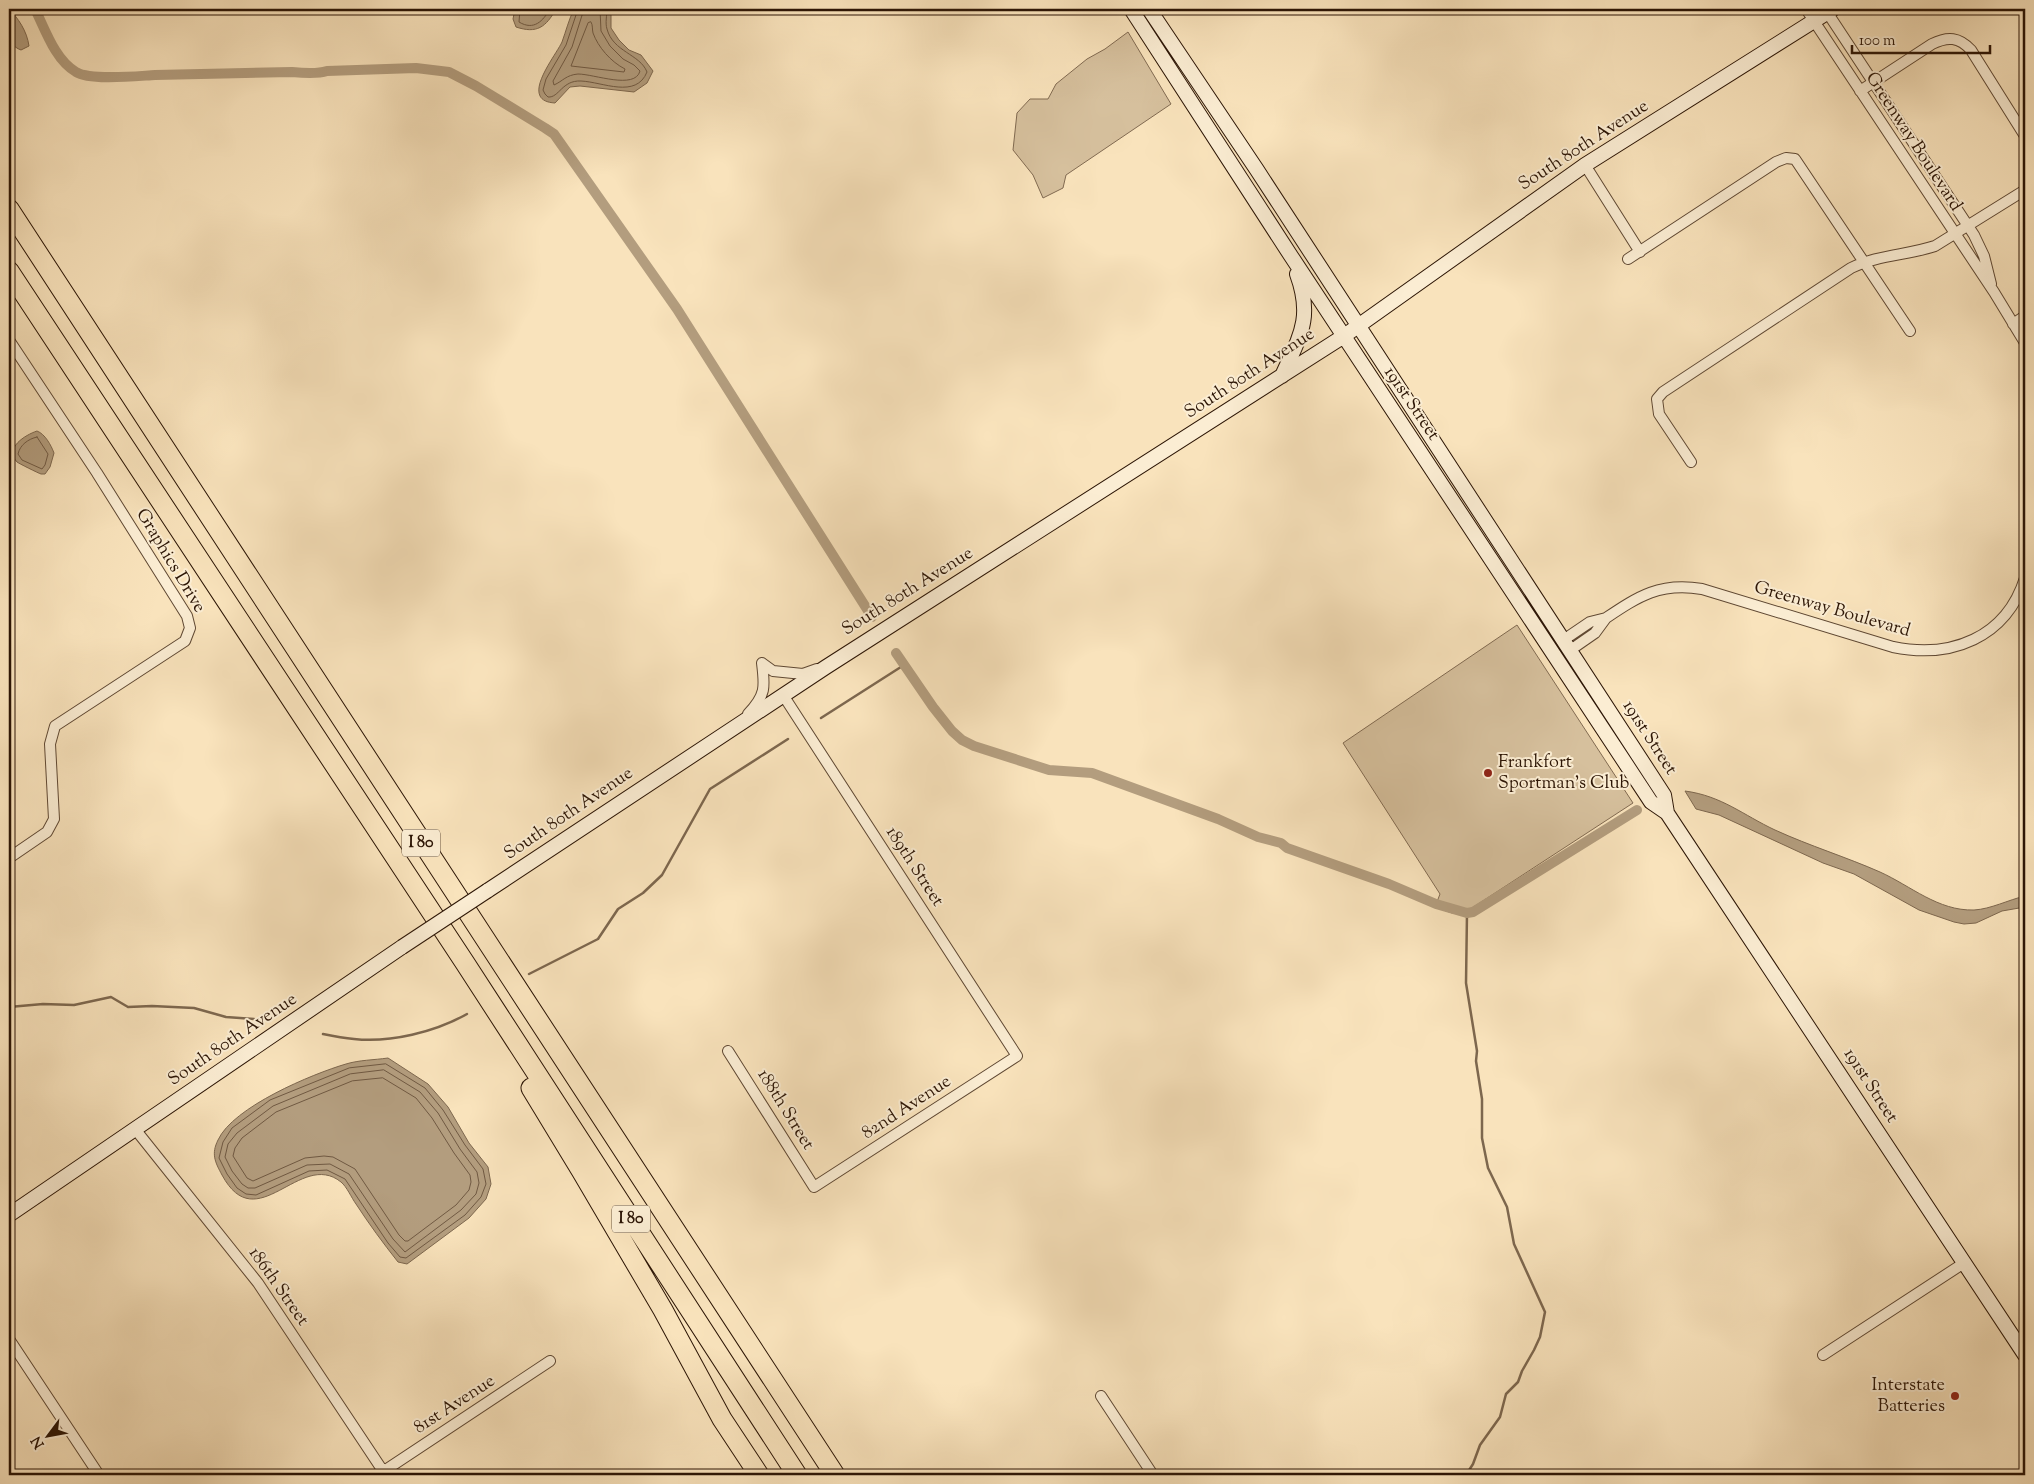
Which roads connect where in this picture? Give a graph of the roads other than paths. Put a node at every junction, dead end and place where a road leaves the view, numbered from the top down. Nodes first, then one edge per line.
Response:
1 (1131, 9) edge
2 (1149, 9) edge
3 (1806, 9) edge
4 (1828, 10) edge
5 (1815, 21) junction
6 (1874, 83) junction
7 (1860, 91) junction
8 (2025, 136) edge
9 (1585, 165) junction
10 (2025, 190) edge
11 (9, 209) edge
12 (1968, 226) junction
13 (1955, 235) junction
14 (1640, 252) junction
15 (1291, 256) junction
16 (1628, 258) dead end
17 (1865, 261) junction
18 (9, 271) edge
19 (1994, 292) junction
20 (2025, 316) edge
21 (2013, 324) junction
22 (1358, 326) junction
23 (1910, 331) dead end
24 (1344, 336) junction
25 (9, 340) edge
26 (2025, 343) edge
27 (1282, 376) junction
28 (1691, 462) dead end
29 (2025, 578) edge
30 (1565, 646) junction
31 (826, 666) junction
32 (783, 695) junction
33 (739, 724) junction
34 (1667, 813) junction
35 (9, 858) edge
36 (464, 963) junction
37 (728, 1051) dead end
38 (1017, 1056) joint
39 (135, 1129) junction
40 (814, 1187) joint
41 (9, 1215) edge
42 (1964, 1263) junction
43 (9, 1339) edge
44 (2025, 1355) edge
45 (1823, 1356) dead end
46 (550, 1361) dead end
47 (1101, 1396) dead end
48 (380, 1473) edge
49 (99, 1475) edge
50 (760, 1475) edge
51 (797, 1475) edge
52 (835, 1475) edge
53 (1153, 1475) edge

1 - 15 main road, 191st Street
2 - 22 main road, 191st Street
3 - 5 street, Greenway Boulevard
4 - 5 main road, South 80th Avenue
4 - 6 street, Greenway Boulevard
5 - 7 street, Greenway Boulevard
5 - 9 main road, South 80th Avenue
6 - 7 street
6 - 8 street
6 - 12 street, Greenway Boulevard
7 - 13 street, Greenway Boulevard
9 - 14 street
9 - 22 main road, South 80th Avenue
10 - 12 street
11 - 52 highway, I 80
12 - 13 street
12 - 19 street, Greenway Boulevard
13 - 17 street
13 - 19 street, Greenway Boulevard
14 - 16 street
14 - 17 street
15 - 24 main road, 191st Street
15 - 27 main road
17 - 23 street
17 - 28 street
18 - 36 highway, I 80
19 - 21 street, Greenway Boulevard
20 - 21 street
21 - 26 street, Greenway Boulevard
22 - 24 main road, South 80th Avenue
22 - 30 main road, 191st Street
24 - 27 main road, South 80th Avenue
24 - 34 main road, 191st Street
25 - 35 street, Graphics Drive
27 - 31 main road, South 80th Avenue
29 - 30 street, Greenway Boulevard
30 - 34 main road, 191st Street
31 - 32 main road, South 80th Avenue
31 - 33 street
32 - 33 main road, South 80th Avenue
32 - 38 street, 189th Street
33 - 39 main road, South 80th Avenue, bridge
34 - 42 main road, 191st Street
36 - 50 highway
36 - 51 highway, I 80
37 - 40 street, 188th Street
38 - 40 street, 82nd Avenue
39 - 41 main road, South 80th Avenue
39 - 48 street, 186th Street
42 - 44 main road, 191st Street
42 - 45 street
43 - 49 street
46 - 48 street, 81st Avenue
47 - 53 street

